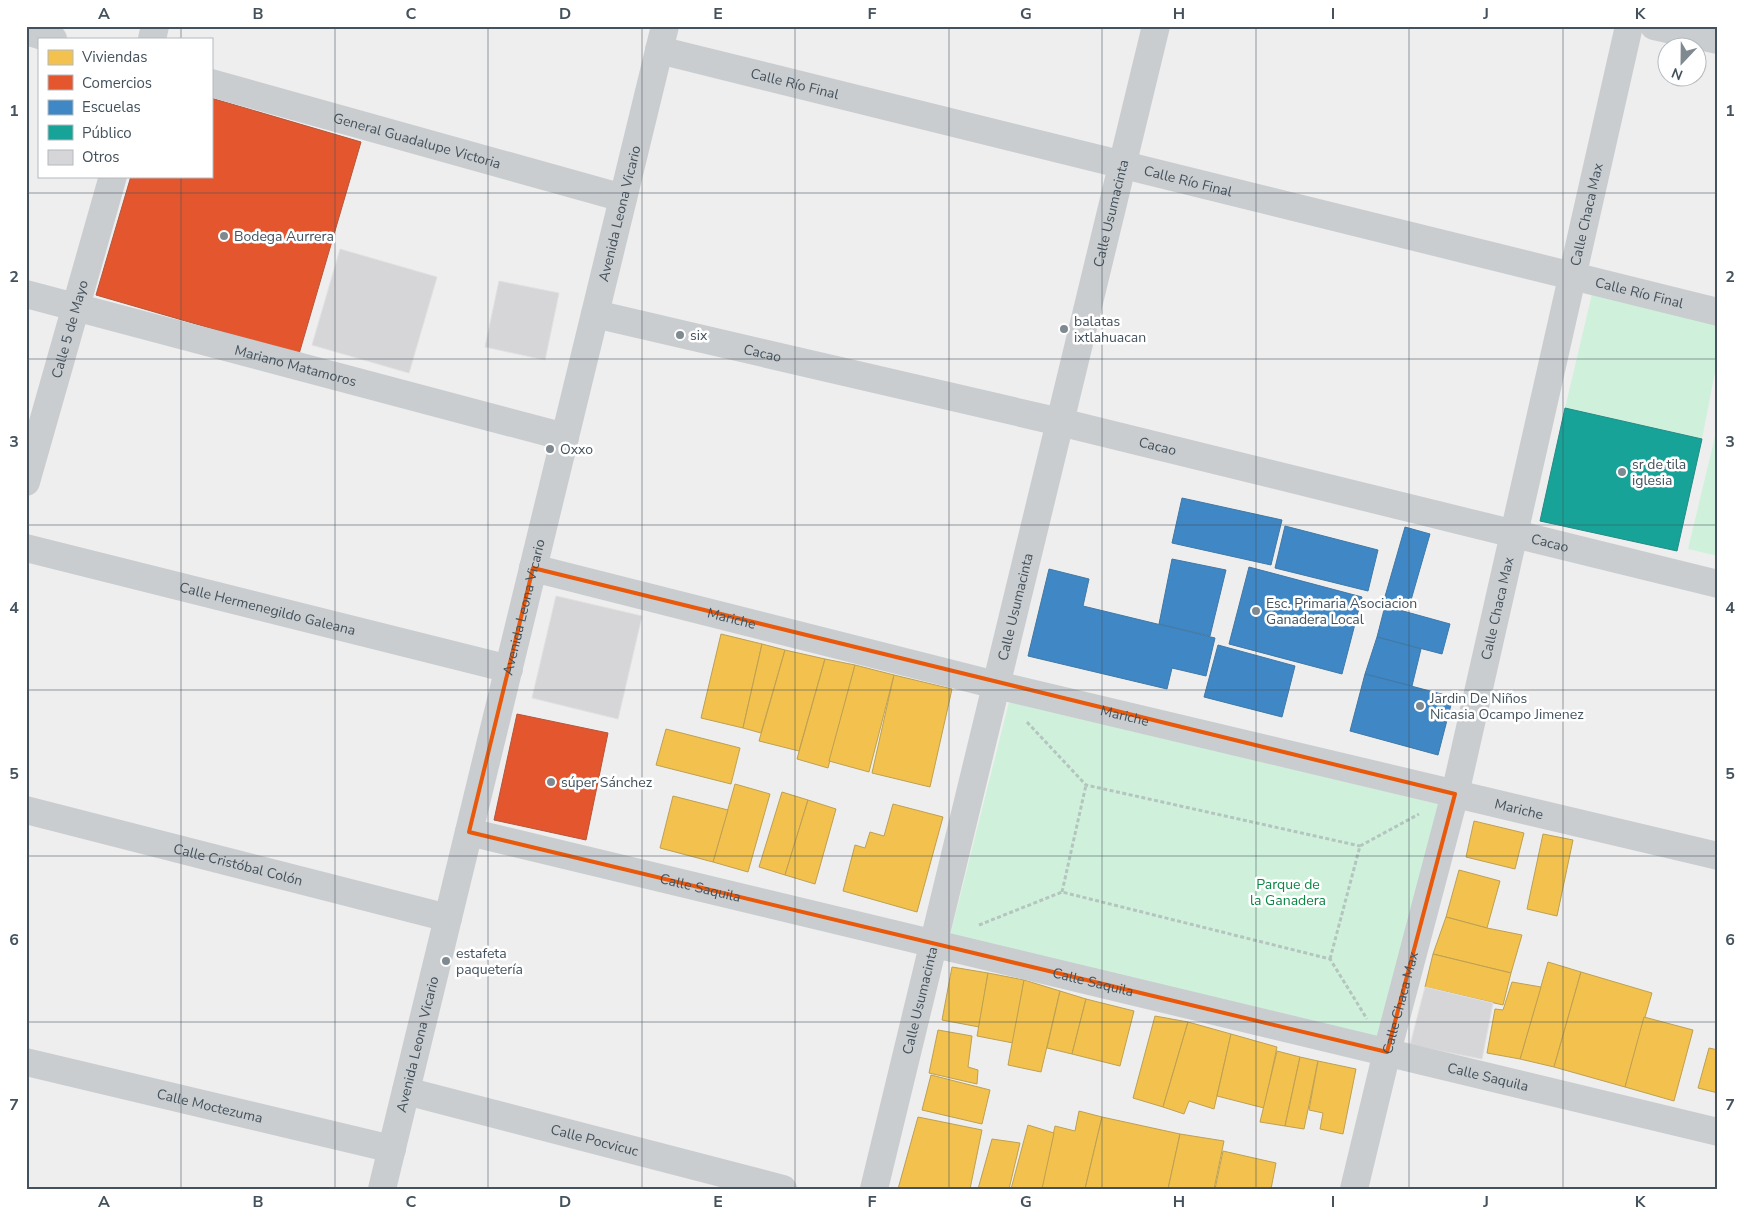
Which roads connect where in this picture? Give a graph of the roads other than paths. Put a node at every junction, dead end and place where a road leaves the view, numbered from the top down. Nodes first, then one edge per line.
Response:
1 (1156, 26) edge
2 (1629, 26) edge
3 (1654, 26) edge
4 (26, 31) edge
5 (50, 38) edge
6 (662, 38) edge
7 (1718, 40) edge
8 (212, 83) edge
9 (1122, 165) junction
10 (112, 178) edge
11 (623, 198) junction
12 (1572, 276) junction
13 (26, 294) edge
14 (75, 308) junction
15 (1718, 312) edge
16 (595, 314) junction
17 (1060, 422) junction
18 (565, 437) junction
19 (26, 482) edge
20 (1515, 534) junction
21 (26, 548) edge
22 (533, 568) junction
23 (1718, 584) edge
24 (509, 669) junction
25 (996, 685) junction
26 (1455, 794) junction
27 (26, 810) edge
28 (469, 832) junction
29 (1718, 856) edge
30 (448, 918) junction
31 (934, 942) junction
32 (1387, 1052) junction
33 (26, 1062) edge
34 (406, 1090) junction
35 (1718, 1132) edge
36 (392, 1149) junction
37 (382, 1189) edge
38 (783, 1189) edge
39 (874, 1189) edge
40 (1354, 1189) edge

1 - 9 street, Calle Usumacinta
2 - 12 street, Calle Chaca Max
3 - 7 street
4 - 5 street
6 - 9 street, Calle Río Final
6 - 11 street, Avenida Leona Vicario
8 - 11 street, General Guadalupe Victoria
9 - 12 street, Calle Río Final
9 - 17 street, Calle Usumacinta
10 - 14 street, Calle 5 de Mayo
11 - 16 street, Avenida Leona Vicario
12 - 15 street, Calle Río Final
12 - 20 street, Calle Chaca Max
13 - 14 street, Mariano Matamoros
14 - 18 street, Mariano Matamoros
14 - 19 street, Calle 5 de Mayo
16 - 17 street, Cacao
16 - 18 street, Avenida Leona Vicario
17 - 20 street, Cacao
17 - 25 street, Calle Usumacinta
18 - 22 street, Avenida Leona Vicario
20 - 23 street, Cacao
20 - 26 street, Calle Chaca Max
21 - 24 street, Calle Hermenegildo Galeana
22 - 24 street, Avenida Leona Vicario
22 - 25 street, Mariche
24 - 28 street, Avenida Leona Vicario
25 - 26 street, Mariche
25 - 31 street, Calle Usumacinta
26 - 29 street, Mariche
26 - 32 street, Calle Chaca Max
27 - 30 street, Calle Cristóbal Colón
28 - 30 street, Avenida Leona Vicario
28 - 31 street, Calle Saquila
30 - 34 street, Avenida Leona Vicario
31 - 32 street, Calle Saquila
31 - 39 street, Calle Usumacinta
32 - 35 street, Calle Saquila
32 - 40 street, Calle Chaca Max
33 - 36 street, Calle Moctezuma
34 - 36 street, Avenida Leona Vicario
34 - 38 street, Calle Pocvicuc
36 - 37 street, Avenida Leona Vicario

